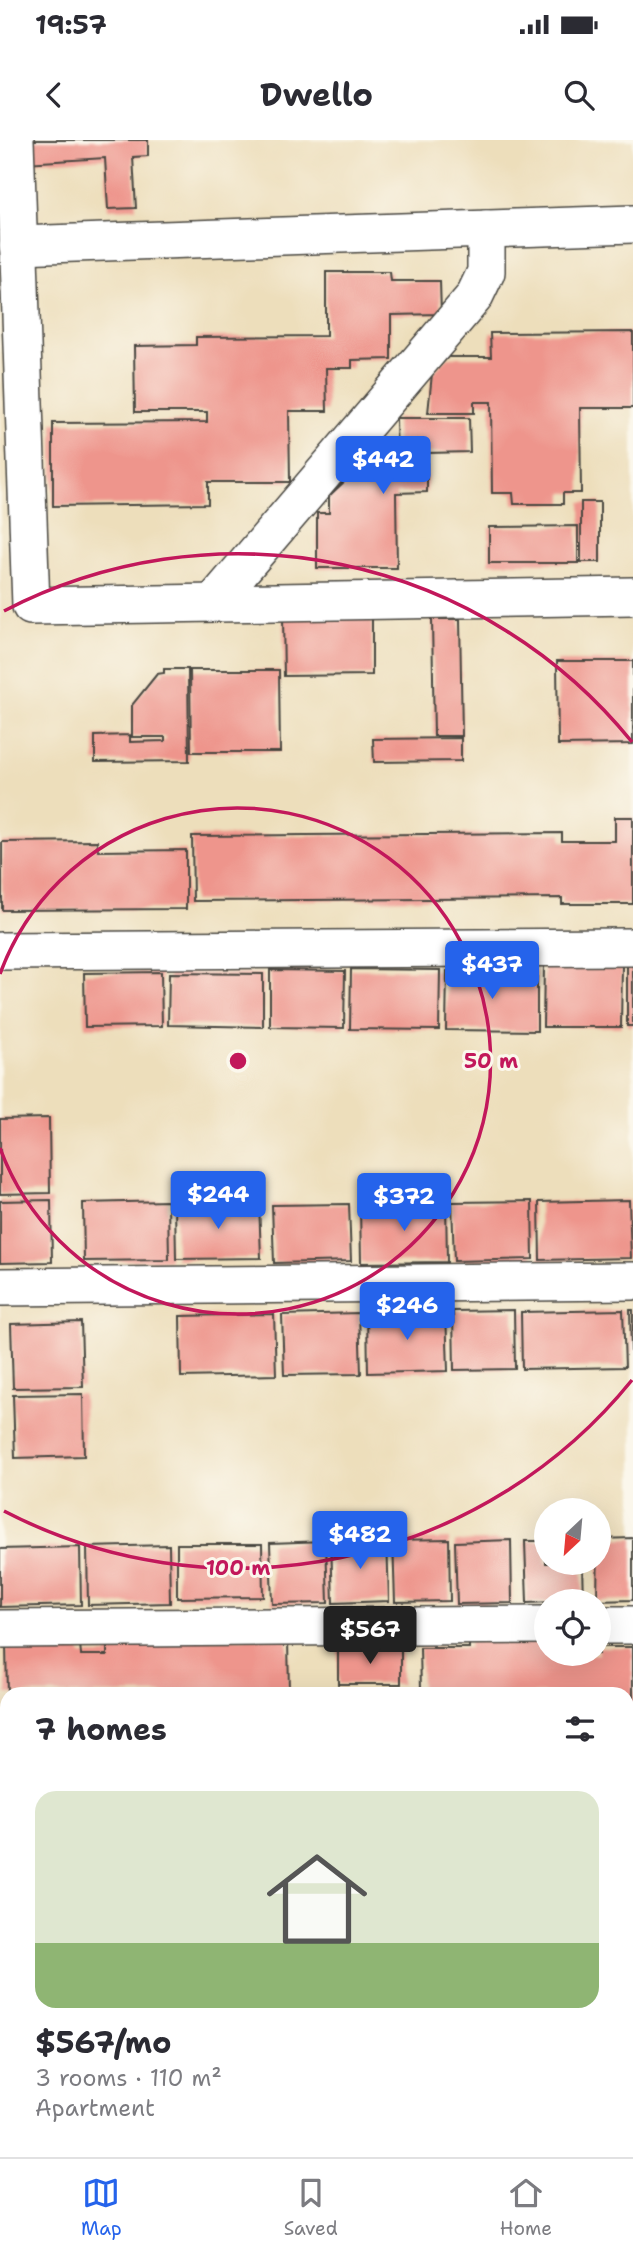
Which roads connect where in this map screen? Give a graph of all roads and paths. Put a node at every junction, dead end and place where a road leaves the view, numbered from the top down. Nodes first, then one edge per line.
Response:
1 (15, 140) edge
2 (633, 224) edge
3 (486, 229) junction
4 (18, 245) junction
5 (633, 596) edge
6 (213, 603) junction
7 (633, 947) edge
8 (0, 951) edge
9 (633, 1281) edge
10 (0, 1287) edge
11 (534, 1625) edge
12 (611, 1625) edge
13 (633, 1625) edge
14 (0, 1629) edge

1 - 4 street
2 - 3 street
3 - 4 street
3 - 6 street
4 - 6 street
5 - 6 street
7 - 8 street
9 - 10 street
11 - 14 street
12 - 13 street

